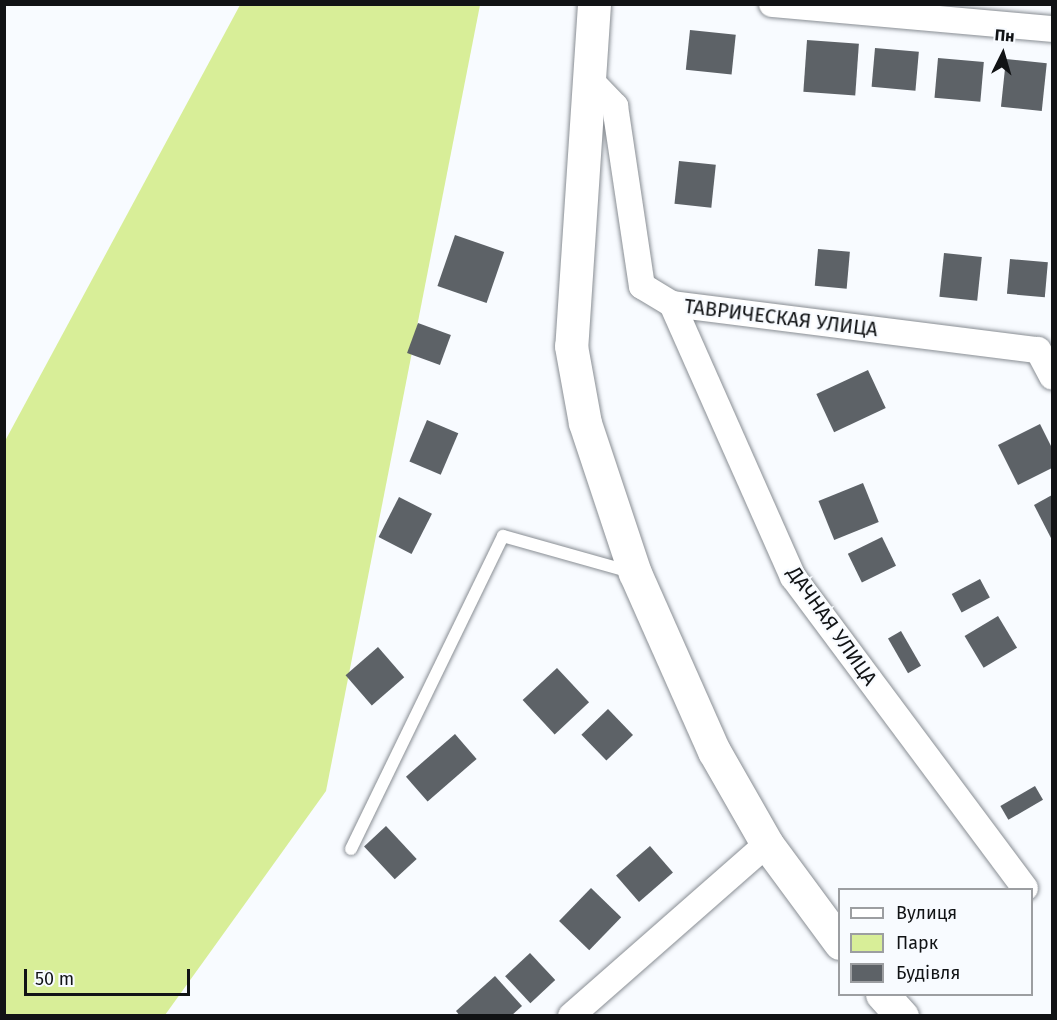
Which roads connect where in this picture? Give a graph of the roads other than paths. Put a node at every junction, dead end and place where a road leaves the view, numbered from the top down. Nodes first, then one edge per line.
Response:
1 (594, 4) edge
2 (785, 5) edge
3 (1053, 29) edge
4 (591, 81) junction
5 (672, 304) junction
6 (1046, 346) edge
7 (1053, 376) edge
8 (635, 573) junction
9 (767, 844) junction
10 (351, 849) dead end
11 (1025, 888) dead end
12 (838, 941) edge
13 (884, 996) edge
14 (571, 1016) edge
15 (902, 1016) edge

1 - 4 main road
2 - 3 street
4 - 5 street, ТАВРИЧЕСКАЯ УЛИЦА
4 - 8 main road
5 - 6 street, ТАВРИЧЕСКАЯ УЛИЦА
5 - 11 street, ДАЧНАЯ УЛИЦА
6 - 7 street, ТАВРИЧЕСКАЯ УЛИЦА
8 - 9 main road
8 - 10 lane
9 - 12 main road
9 - 14 street
13 - 15 main road

